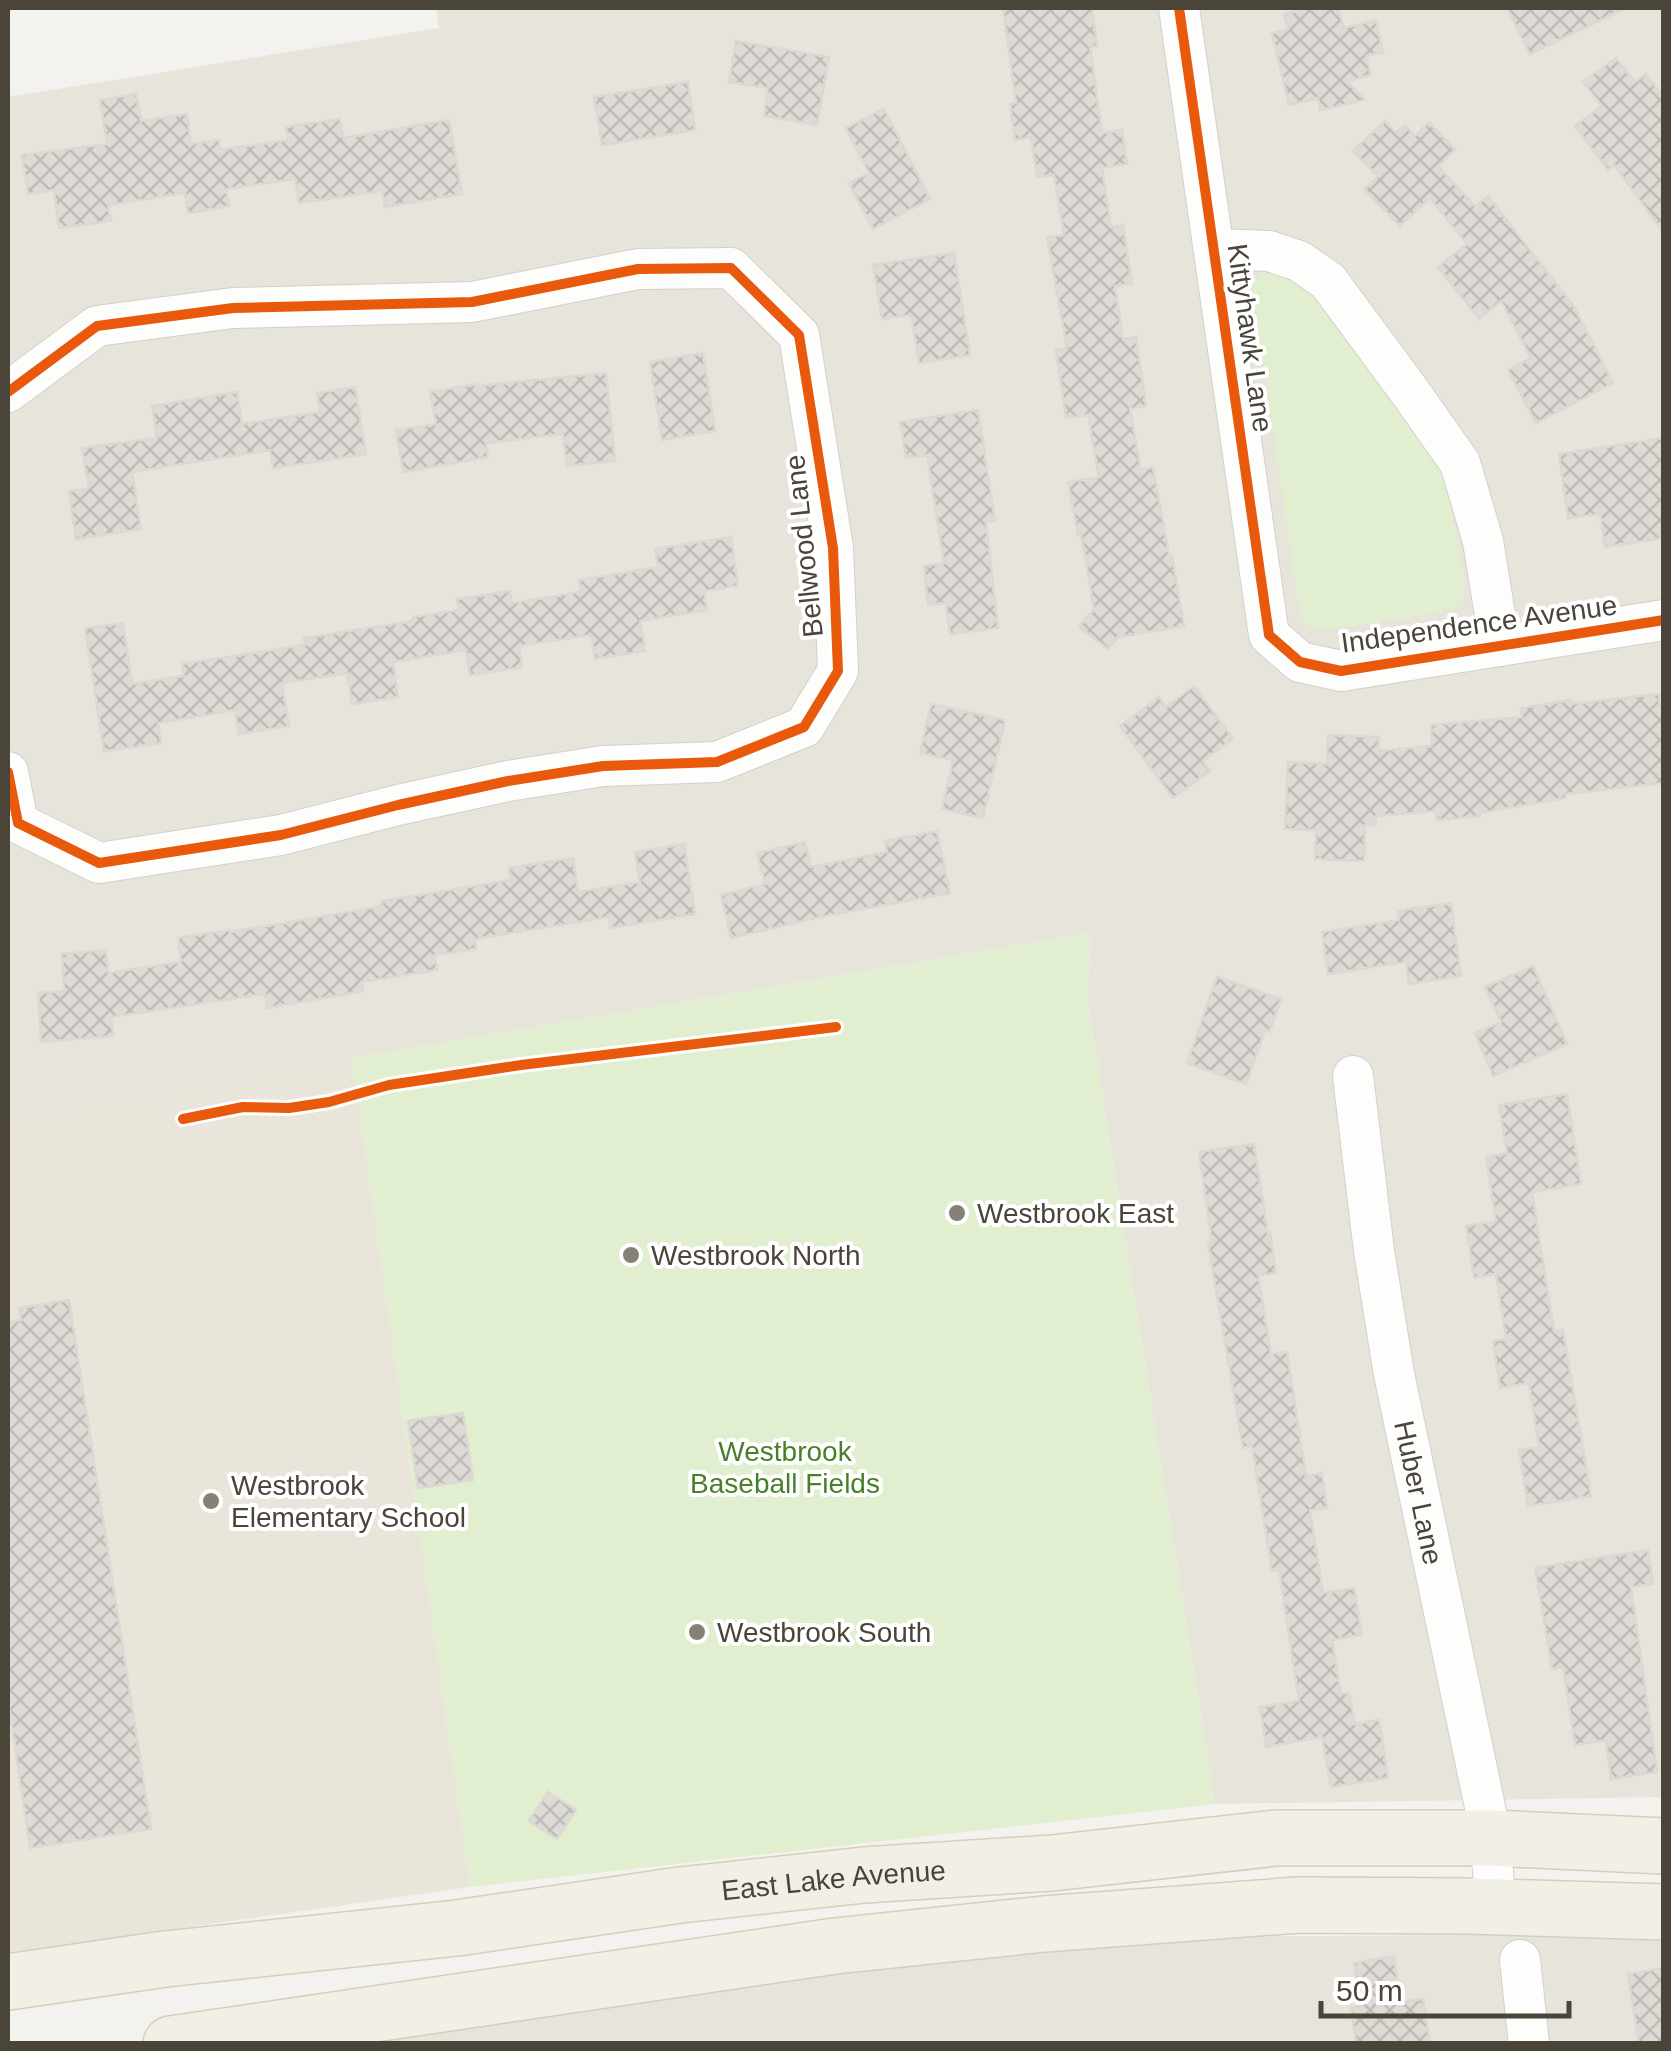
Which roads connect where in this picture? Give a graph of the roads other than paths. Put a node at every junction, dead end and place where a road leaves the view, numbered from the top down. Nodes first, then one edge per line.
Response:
1 (1179, 8) edge
2 (1215, 249) junction
3 (8, 392) edge
4 (1664, 620) edge
5 (1500, 646) junction
6 (1300, 662) joint
7 (8, 772) edge
8 (1354, 1076) dead end
9 (1491, 1838) junction
10 (1664, 1846) edge
11 (1495, 1906) junction
12 (1664, 1912) edge
13 (1520, 1960) dead end
14 (8, 1982) edge
15 (170, 2044) edge
16 (1529, 2044) edge

1 - 2 street, Kittyhawk Lane
2 - 5 street, Kittyhawk Lane
2 - 6 street, Kittyhawk Lane
3 - 7 street, Bellwood Lane
4 - 5 street, Independence Avenue
5 - 6 street, Independence Avenue
8 - 9 street, Huber Lane
9 - 10 main road, East Lake Avenue
9 - 11 street, Huber Lane
9 - 14 main road, East Lake Avenue
11 - 12 main road
11 - 15 main road
13 - 16 street

